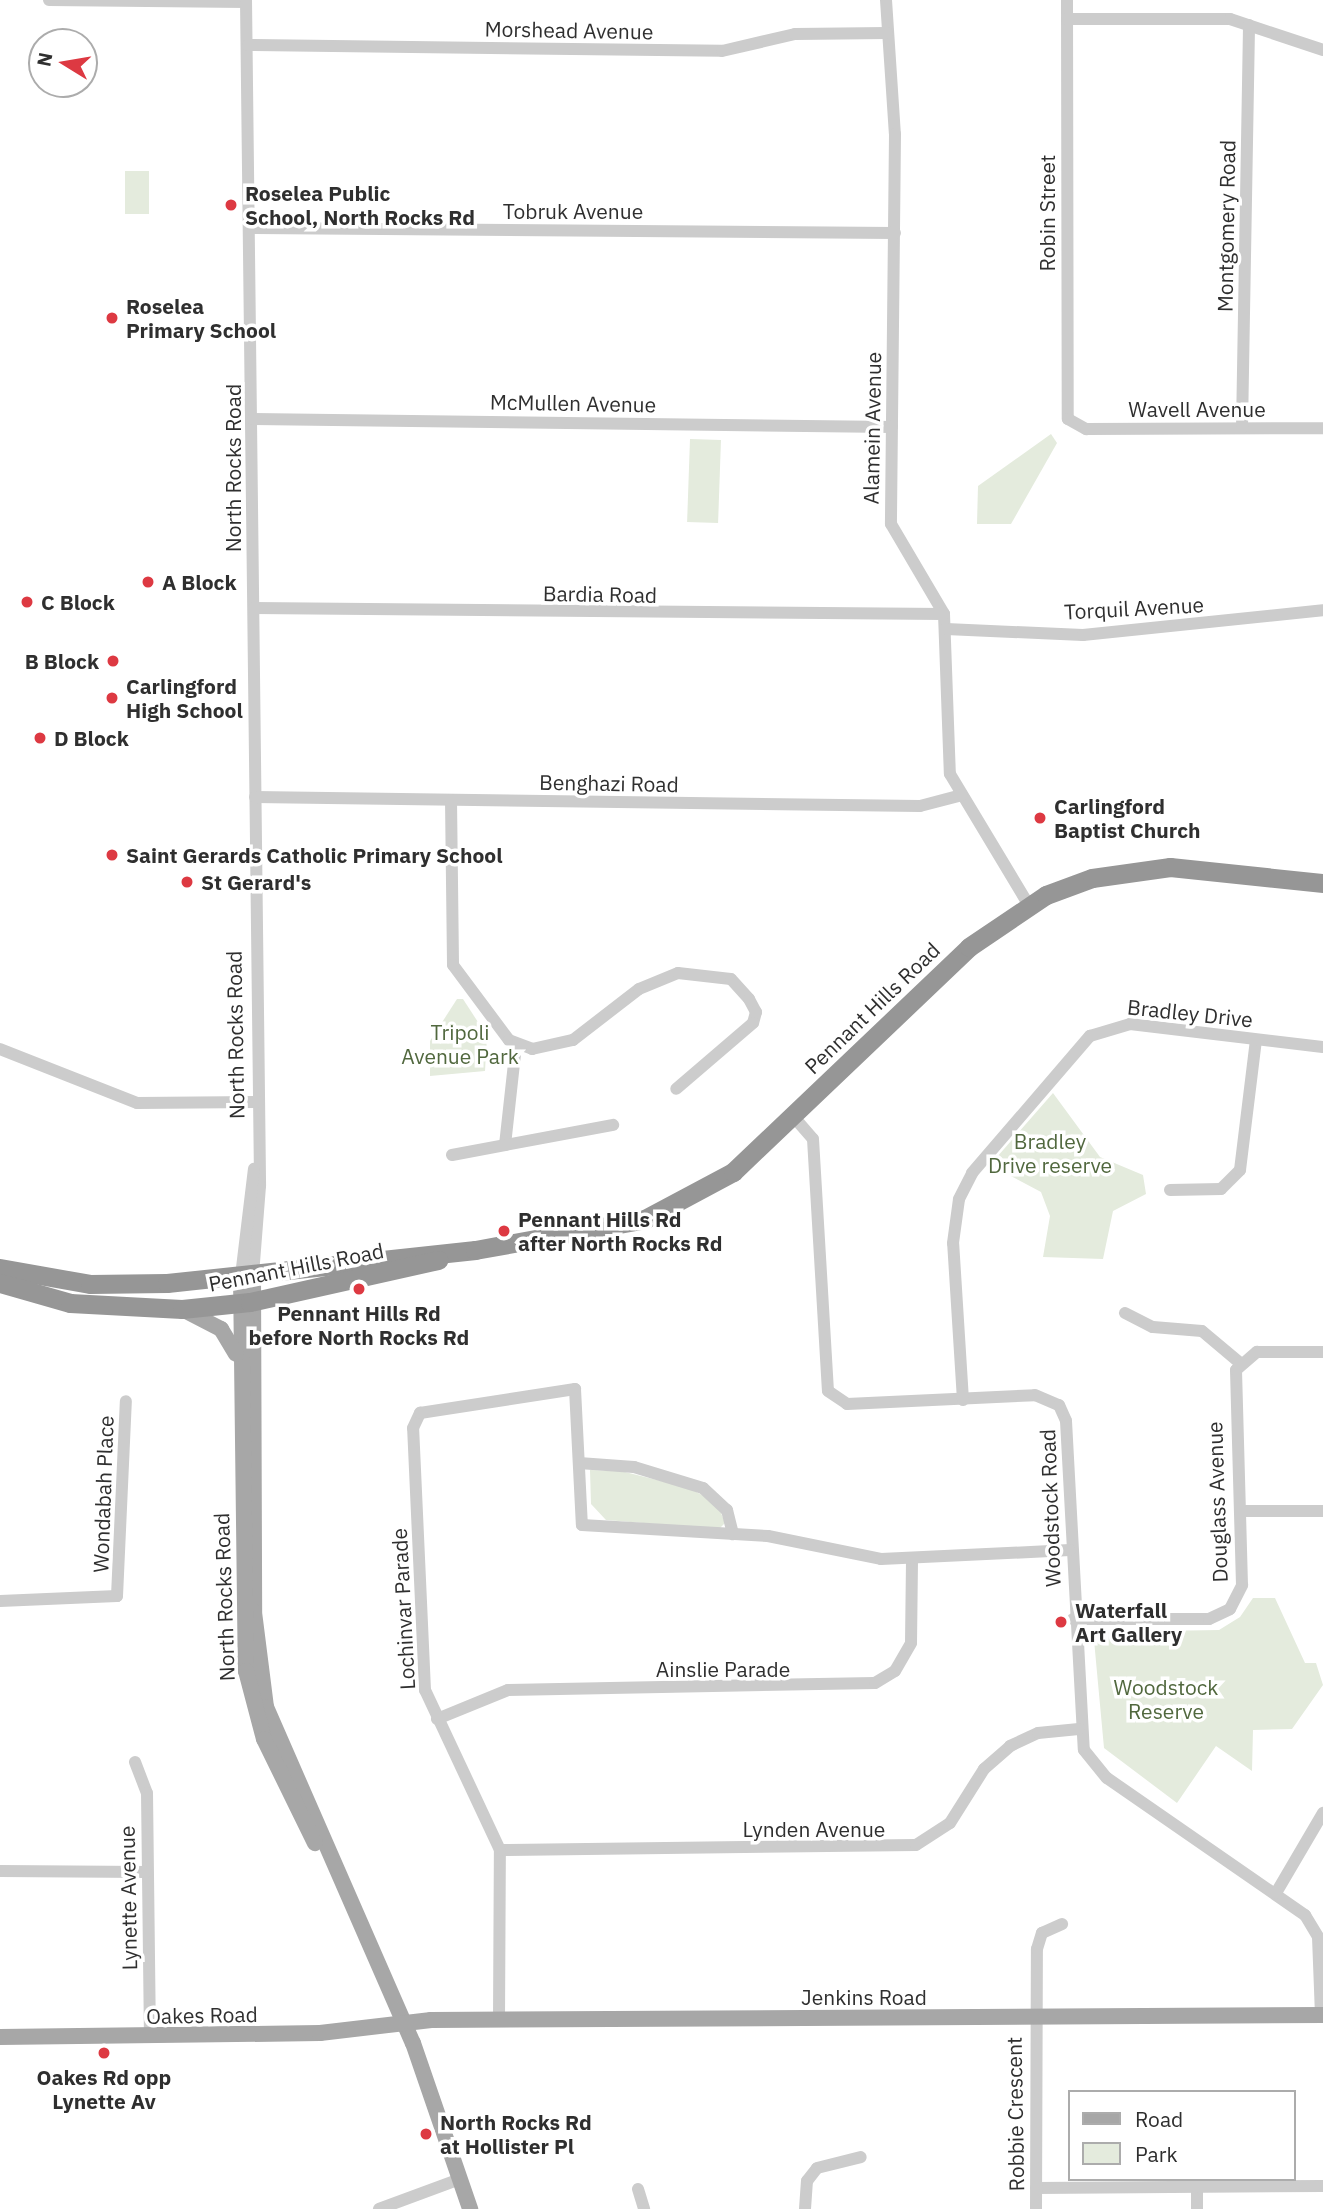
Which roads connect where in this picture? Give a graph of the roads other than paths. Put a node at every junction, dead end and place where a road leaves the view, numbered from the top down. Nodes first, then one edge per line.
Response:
1 (49, 0) edge
2 (886, 0) edge
3 (1067, 0) edge
4 (246, 1) edge
5 (1067, 19) junction
6 (1249, 25) junction
7 (887, 33) junction
8 (248, 45) junction
9 (1323, 50) edge
10 (252, 228) junction
11 (895, 233) junction
12 (253, 419) junction
13 (1073, 425) joint
14 (892, 427) junction
15 (1242, 428) junction
16 (1323, 428) edge
17 (254, 608) junction
18 (1323, 610) edge
19 (944, 614) junction
20 (946, 629) junction
21 (962, 795) junction
22 (255, 797) junction
23 (451, 800) junction
24 (1323, 883) edge
25 (1028, 904) junction
26 (1256, 1040) junction
27 (516, 1045) junction
28 (1323, 1047) edge
29 (0, 1049) edge
30 (676, 1089) dead end
31 (258, 1102) junction
32 (793, 1116) junction
33 (613, 1125) dead end
34 (505, 1145) junction
35 (452, 1155) dead end
36 (1170, 1190) dead end
37 (475, 1250) junction
38 (0, 1268) edge
39 (247, 1276) junction
40 (0, 1283) edge
41 (244, 1303) junction
42 (182, 1309) junction
43 (1125, 1313) dead end
44 (1323, 1352) edge
45 (239, 1363) junction
46 (1240, 1363) junction
47 (962, 1400) junction
48 (126, 1401) dead end
49 (579, 1463) junction
50 (1240, 1511) junction
51 (1323, 1511) edge
52 (733, 1534) junction
53 (1070, 1550) junction
54 (912, 1560) junction
55 (0, 1601) edge
56 (1073, 1619) junction
57 (436, 1718) junction
58 (1079, 1729) junction
59 (135, 1762) dead end
60 (1323, 1813) edge
61 (500, 1850) junction
62 (0, 1871) edge
63 (146, 1872) junction
64 (1276, 1893) junction
65 (347, 1900) junction
66 (1062, 1924) dead end
67 (1322, 2015) edge
68 (1034, 2018) junction
69 (499, 2020) junction
70 (405, 2023) junction
71 (150, 2036) junction
72 (0, 2037) edge
73 (861, 2157) dead end
74 (460, 2179) junction
75 (1323, 2186) edge
76 (1197, 2187) junction
77 (1035, 2188) junction
78 (638, 2189) dead end
79 (379, 2209) edge
80 (470, 2209) edge
81 (644, 2209) edge
82 (805, 2209) edge
83 (1036, 2209) edge
84 (1197, 2209) edge

1 - 4 street
2 - 7 street, Alamein Avenue
3 - 5 street, Robin Street
4 - 8 street, North Rocks Road
5 - 6 street
5 - 13 street, Robin Street
6 - 9 street
6 - 15 street, Montgomery Road
7 - 8 street, Morshead Avenue
7 - 11 street, Alamein Avenue
8 - 10 street, North Rocks Road
10 - 11 street, Tobruk Avenue
10 - 12 street, North Rocks Road
11 - 14 street, Alamein Avenue
12 - 14 street, McMullen Avenue
12 - 17 street, North Rocks Road
13 - 15 street, Wavell Avenue
14 - 19 street, Alamein Avenue
15 - 16 street, Wavell Avenue
17 - 19 street, Bardia Road
17 - 22 street, North Rocks Road
18 - 20 street, Torquil Avenue
19 - 20 street, Alamein Avenue
20 - 21 street, Alamein Avenue
21 - 23 street, Benghazi Road
21 - 25 street, Alamein Avenue
22 - 23 street, Benghazi Road
22 - 31 street, North Rocks Road
23 - 27 street
24 - 25 highway, Pennant Hills Road
25 - 32 highway, Pennant Hills Road
26 - 28 street, Bradley Drive
26 - 36 street
26 - 47 street, Bradley Drive
27 - 30 street
27 - 34 street
29 - 31 street
31 - 39 street, North Rocks Road
32 - 37 highway, Pennant Hills Road
32 - 47 street, Woodstock Road
33 - 34 street
34 - 35 street
37 - 39 highway, Pennant Hills Road
37 - 41 highway, Pennant Hills Road
38 - 39 highway, Pennant Hills Road
39 - 41 main road, North Rocks Road
40 - 42 highway, Pennant Hills Road
41 - 42 highway, Pennant Hills Road
41 - 45 main road, North Rocks Road
41 - 65 main road, North Rocks Road
42 - 45 main road
43 - 46 street
44 - 46 street
45 - 65 main road, North Rocks Road
46 - 50 street, Douglass Avenue
47 - 53 street, Woodstock Road
48 - 55 street, Wondabah Place
49 - 52 street
49 - 52 street, Lochinvar Parade
49 - 57 street, Lochinvar Parade
50 - 51 street
50 - 56 street, Douglass Avenue
52 - 54 street, Lochinvar Parade
53 - 54 street, Lochinvar Parade
53 - 56 street, Woodstock Road
54 - 57 street, Ainslie Parade
56 - 58 street, Woodstock Road
57 - 61 street, Lochinvar Parade
58 - 61 street, Lynden Avenue
58 - 64 street, Woodstock Road
59 - 63 street, Lynette Avenue
60 - 64 street
61 - 69 street, Lochinvar Parade
62 - 63 street
63 - 71 street, Lynette Avenue
64 - 67 street, Woodstock Road
65 - 70 main road, North Rocks Road
66 - 68 street, Robbie Crescent
67 - 68 main road, Jenkins Road
68 - 69 main road, Jenkins Road
68 - 77 street, Robbie Crescent
69 - 70 main road, Jenkins Road
70 - 71 main road, Oakes Road
70 - 74 main road, North Rocks Road
71 - 72 main road, Oakes Road
73 - 82 street
74 - 79 street
74 - 80 main road, North Rocks Road
75 - 76 street
76 - 77 street
76 - 84 street
77 - 83 street, Robbie Crescent
78 - 81 street

